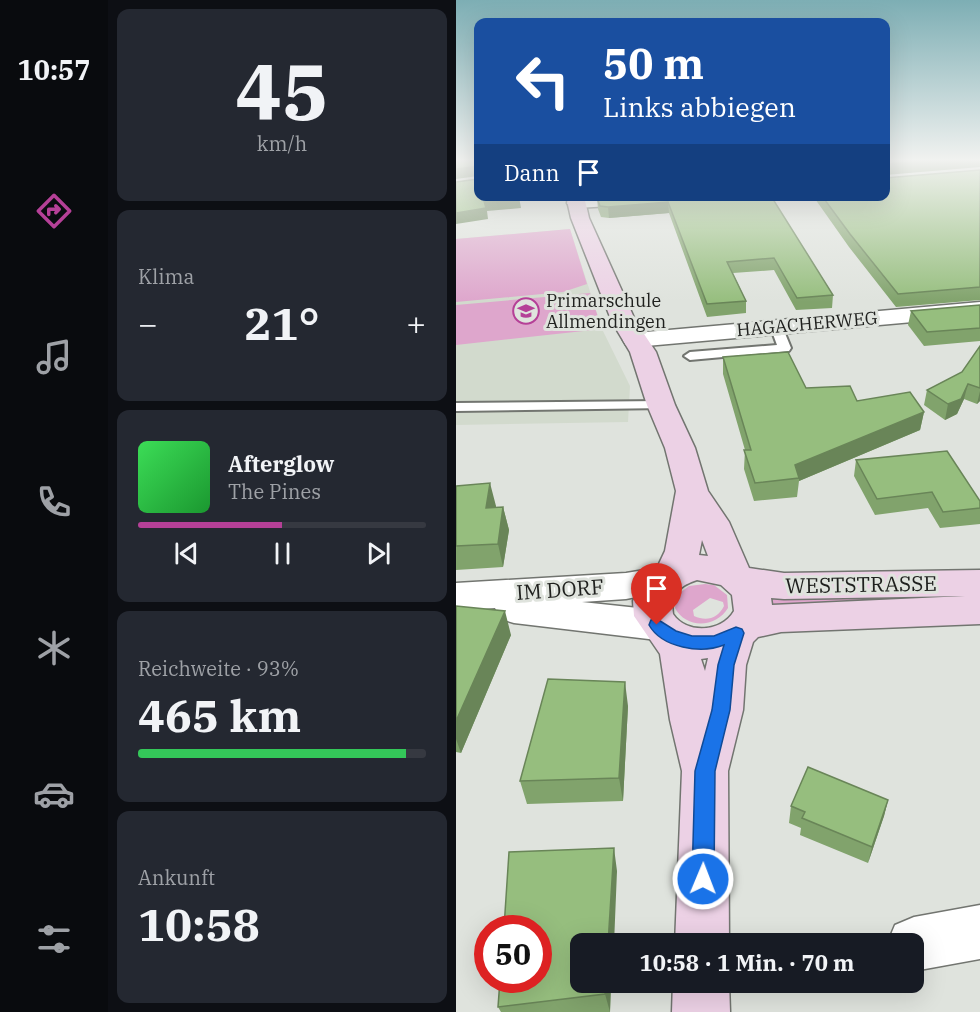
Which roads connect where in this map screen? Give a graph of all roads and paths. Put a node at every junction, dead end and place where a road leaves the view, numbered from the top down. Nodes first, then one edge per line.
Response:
1 (577, 207) edge
2 (980, 309) edge
3 (776, 326) junction
4 (635, 340) junction
5 (690, 356) dead end
6 (661, 405) junction
7 (456, 407) edge
8 (692, 491) junction
9 (668, 577) junction
10 (737, 577) junction
11 (980, 583) edge
12 (456, 597) edge
13 (456, 603) edge
14 (980, 610) edge
15 (741, 629) junction
16 (663, 630) junction
17 (705, 771) junction
18 (980, 932) edge
19 (702, 933) edge
20 (924, 942) edge
21 (701, 993) edge
22 (701, 1012) edge

1 - 4 street
2 - 3 street, HAGACHERWEG
3 - 4 street, HAGACHERWEG
3 - 5 lane
4 - 6 street
6 - 7 lane
6 - 8 street
8 - 9 street
8 - 10 street
9 - 10 street
9 - 12 street, IM DORF
9 - 16 street
10 - 11 street, WESTSTRASSE
10 - 15 street
13 - 16 street, IM DORF
14 - 15 street, WESTSTRASSE
15 - 16 street
15 - 17 street
16 - 17 street
17 - 19 street
18 - 20 street
21 - 22 street

